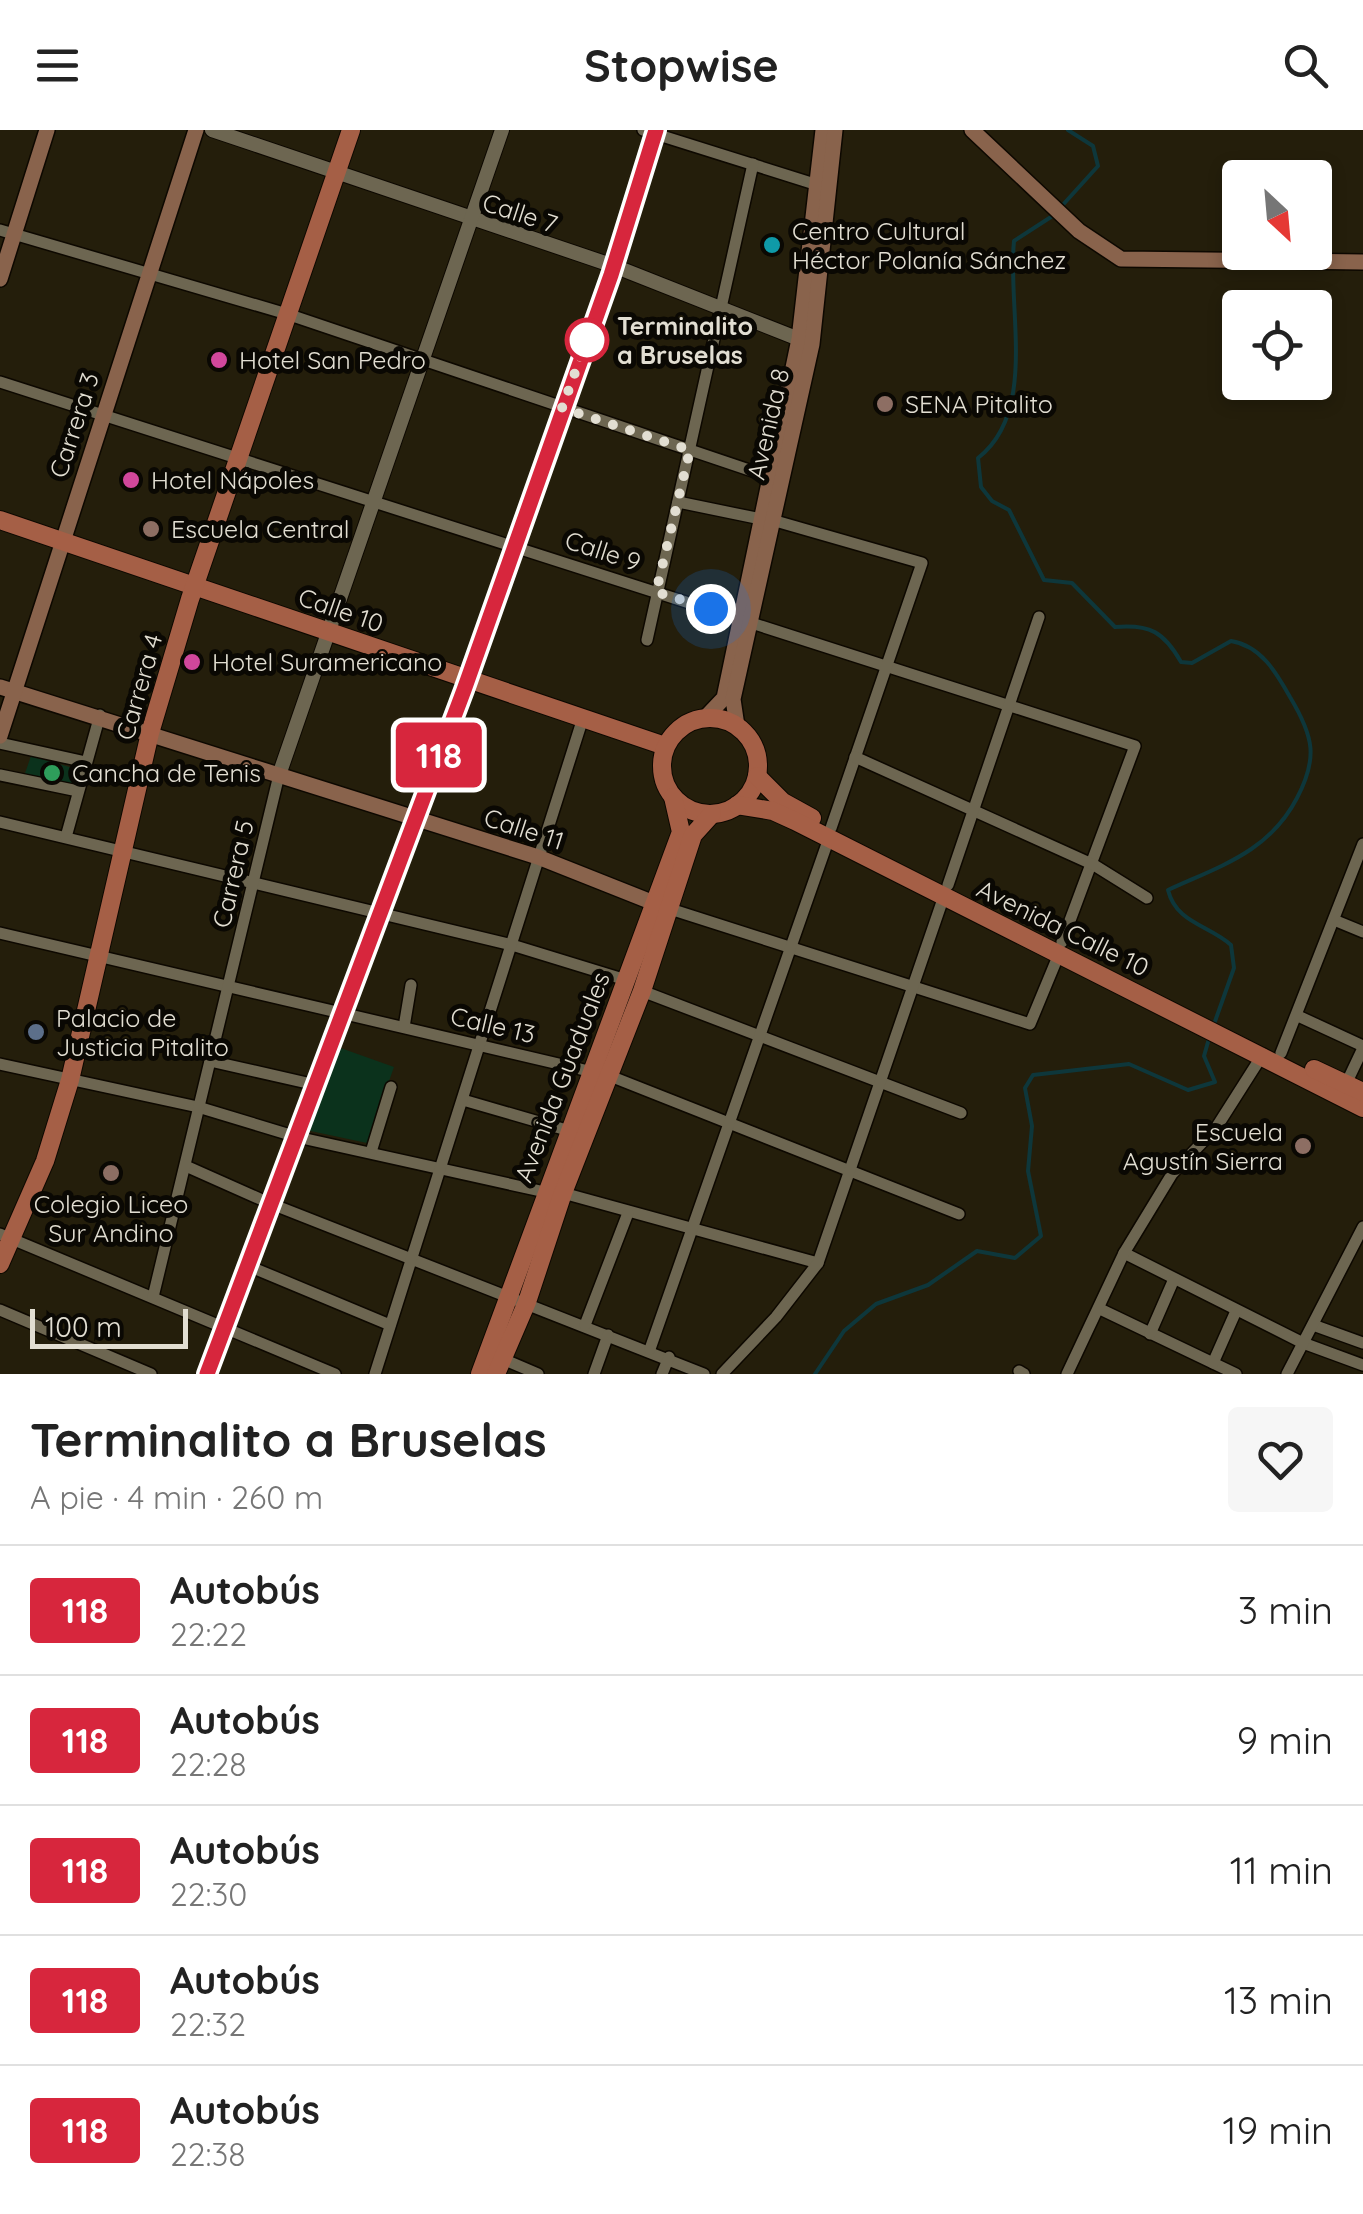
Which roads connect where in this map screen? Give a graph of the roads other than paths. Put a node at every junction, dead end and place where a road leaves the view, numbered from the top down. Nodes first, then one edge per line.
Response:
1 (47, 130) edge
2 (196, 130) edge
3 (212, 130) edge
4 (351, 130) edge
5 (502, 130) edge
6 (823, 130) edge
7 (834, 130) edge
8 (972, 130) edge
9 (651, 132) edge
10 (754, 164) junction
11 (335, 174) junction
12 (822, 187) junction
13 (472, 222) junction
14 (8, 232) edge
15 (1363, 262) edge
16 (614, 266) junction
17 (150, 274) junction
18 (0, 279) edge
19 (722, 305) junction
20 (287, 314) junction
21 (805, 342) junction
22 (424, 361) junction
23 (0, 382) edge
24 (562, 408) junction
25 (104, 415) junction
26 (690, 450) junction
27 (238, 458) junction
28 (770, 477) junction
29 (376, 502) junction
30 (678, 502) junction
31 (0, 520) edge
32 (767, 520) junction
33 (62, 541) junction
34 (515, 546) junction
35 (195, 586) junction
36 (656, 592) junction
37 (1040, 617) dead end
38 (744, 619) junction
39 (325, 631) junction
40 (646, 640) dead end
41 (887, 665) junction
42 (466, 679) junction
43 (7, 689) edge
44 (1009, 705) junction
45 (100, 715) junction
46 (583, 718) junction
47 (705, 718) junction
48 (738, 726) junction
49 (150, 733) junction
50 (0, 740) edge
51 (666, 746) junction
52 (855, 757) junction
53 (86, 762) junction
54 (0, 775) edge
55 (279, 775) junction
56 (757, 776) junction
57 (78, 791) junction
58 (673, 797) junction
59 (738, 805) junction
60 (972, 812) junction
61 (712, 814) junction
62 (414, 821) junction
63 (0, 822) edge
64 (830, 833) junction
65 (66, 837) junction
66 (1363, 844) edge
67 (124, 852) junction
68 (538, 857) junction
69 (1094, 865) junction
70 (254, 882) junction
71 (946, 890) junction
72 (1147, 898) dead end
73 (660, 905) junction
74 (379, 914) junction
75 (1334, 920) junction
76 (1363, 932) edge
77 (0, 933) edge
78 (512, 945) junction
79 (790, 948) junction
80 (1060, 948) junction
81 (101, 956) junction
82 (913, 984) junction
83 (411, 985) dead end
84 (634, 986) junction
85 (230, 987) junction
86 (344, 1013) junction
87 (1298, 1016) junction
88 (404, 1028) junction
89 (759, 1036) junction
90 (482, 1046) junction
91 (1363, 1047) edge
92 (1272, 1054) junction
93 (210, 1060) junction
94 (0, 1064) edge
95 (602, 1074) junction
96 (70, 1080) junction
97 (880, 1082) junction
98 (316, 1085) junction
99 (391, 1086) dead end
100 (1354, 1088) edge
101 (463, 1100) junction
102 (198, 1107) junction
103 (1363, 1108) edge
104 (960, 1113) dead end
105 (728, 1123) junction
106 (570, 1131) junction
107 (297, 1137) junction
108 (371, 1152) junction
109 (188, 1167) junction
110 (440, 1169) junction
111 (848, 1170) junction
112 (554, 1192) junction
113 (270, 1204) junction
114 (628, 1213) junction
115 (959, 1214) dead end
116 (1363, 1227) edge
117 (692, 1228) junction
118 (6, 1236) edge
119 (1124, 1254) junction
120 (412, 1258) junction
121 (818, 1263) junction
122 (0, 1264) edge
123 (246, 1265) junction
124 (1174, 1278) junction
125 (153, 1296) junction
126 (519, 1299) junction
127 (1100, 1308) junction
128 (0, 1310) edge
129 (1236, 1311) junction
130 (390, 1324) junction
131 (584, 1325) junction
132 (1313, 1325) junction
133 (224, 1326) junction
134 (1150, 1334) junction
135 (608, 1335) junction
136 (1298, 1340) junction
137 (1363, 1344) edge
138 (650, 1349) junction
139 (669, 1357) junction
140 (1213, 1363) junction
141 (1363, 1364) edge
142 (499, 1366) edge
143 (151, 1374) edge
144 (207, 1374) edge
145 (335, 1374) edge
146 (375, 1374) edge
147 (480, 1374) edge
148 (538, 1374) edge
149 (594, 1374) edge
150 (662, 1374) edge
151 (704, 1374) edge
152 (722, 1374) edge
153 (1068, 1374) edge
154 (1236, 1374) edge
155 (1288, 1374) edge

1 - 14 main road
2 - 17 main road, Carrera 3
3 - 11 street, Calle 7
4 - 11 main road, Carrera 4
5 - 13 street, Carrera 5
6 - 12 main road, Avenida 8
7 - 12 main road, Avenida 8
8 - 15 main road
9 - 10 street
9 - 16 street
10 - 12 street
10 - 19 street
11 - 13 street, Calle 7
11 - 20 main road, Carrera 4
12 - 21 main road, Avenida 8
13 - 16 street, Calle 7
13 - 22 street, Carrera 5
14 - 17 street
14 - 18 main road
16 - 19 street, Calle 7
16 - 24 street
17 - 20 street
17 - 25 main road, Carrera 3
19 - 21 street, Calle 7
19 - 26 street
20 - 22 street
20 - 27 main road, Carrera 4
21 - 28 main road, Avenida 8
21 - 32 main road, Avenida 8
22 - 24 street
22 - 29 street, Carrera 5
23 - 25 street, Calle 9
24 - 26 street
24 - 34 street
25 - 27 street, Calle 9
25 - 33 main road, Carrera 3
26 - 28 street
26 - 30 street
27 - 29 street, Calle 9
27 - 35 main road, Carrera 4
28 - 32 main road, Avenida 8
29 - 34 street, Calle 9
29 - 39 street, Carrera 5
30 - 32 street
30 - 36 street
31 - 33 main road, Calle 10
32 - 38 main road, Avenida 8
32 - 41 street
33 - 35 main road, Calle 10
33 - 43 main road, Carrera 3
34 - 36 street, Calle 9
34 - 42 street
35 - 39 main road, Calle 10
35 - 49 main road, Carrera 4
36 - 38 street, Calle 9
36 - 40 street
37 - 44 street
38 - 41 street, Calle 9
38 - 47 main road, Avenida 8
38 - 48 main road, Avenida 8
39 - 42 main road, Calle 10
39 - 55 street, Carrera 5
41 - 44 street, Calle 9
41 - 52 street
42 - 46 main road, Calle 10
42 - 62 street
43 - 45 main road, Calle 11
43 - 50 main road, Carrera 3
44 - 60 street
44 - 69 street, Calle 9
45 - 49 main road, Calle 11
45 - 53 street
46 - 51 main road, Calle 10
46 - 68 street
47 - 48 main road
47 - 51 main road
48 - 56 main road
49 - 55 main road, Calle 11
49 - 67 main road, Carrera 4
50 - 53 street
51 - 58 main road
52 - 60 street
52 - 64 street
53 - 57 street
54 - 57 street
55 - 62 main road, Calle 11
55 - 70 street, Carrera 5
56 - 59 main road
56 - 64 main road, Avenida Calle 10
57 - 65 street
58 - 61 main road
58 - 73 main road, Avenida Guaduales
59 - 61 main road
59 - 64 main road, Avenida Calle 10
60 - 69 street
60 - 71 street
61 - 73 main road, Avenida Guaduales
62 - 68 main road, Calle 11
62 - 74 street
63 - 65 street
64 - 71 main road, Avenida Calle 10
64 - 79 street
65 - 67 street
66 - 75 street
67 - 70 street
67 - 81 main road, Carrera 4
68 - 73 main road, Calle 11
68 - 78 street
69 - 72 street
69 - 80 street
70 - 74 street
70 - 85 street, Carrera 5
71 - 80 main road, Avenida Calle 10
71 - 82 street
73 - 79 street, Calle 11
73 - 84 main road, Avenida Guaduales
74 - 78 street
74 - 86 street
75 - 76 street
75 - 87 street
77 - 81 street, Calle 13
78 - 84 street
78 - 90 street
79 - 82 street, Calle 11
79 - 89 street
80 - 82 street, Calle 11
80 - 92 main road, Avenida Calle 10
81 - 85 street, Calle 13
81 - 96 main road, Carrera 4
82 - 97 street
83 - 88 street
84 - 89 street
84 - 95 main road, Avenida Guaduales
85 - 86 street, Calle 13
85 - 93 street, Carrera 5
86 - 88 street, Calle 13
86 - 98 street
87 - 91 street
87 - 92 street
88 - 90 street, Calle 13
89 - 97 street
89 - 105 street
90 - 95 street, Calle 13
90 - 101 street
91 - 100 street
92 - 100 main road, Avenida Calle 10
92 - 103 main road, Avenida Calle 10
92 - 119 street
93 - 98 street
93 - 102 street, Carrera 5
94 - 96 street
95 - 105 street, Calle 13
95 - 106 main road, Avenida Guaduales
95 - 112 main road, Avenida Guaduales
96 - 102 street
96 - 118 main road, Carrera 4
97 - 104 street
97 - 111 street
98 - 107 street
99 - 108 street
101 - 106 street
101 - 110 street
102 - 107 street
102 - 109 street, Carrera 5
105 - 111 street, Calle 13
105 - 117 street
106 - 112 main road, Avenida Guaduales
107 - 108 street
107 - 113 street
108 - 110 street
109 - 113 street
109 - 125 street, Carrera 5
110 - 112 street
110 - 120 street
111 - 115 street, Calle 13
111 - 121 street
112 - 114 street
112 - 126 main road, Avenida Guaduales
113 - 120 street
113 - 123 street
114 - 117 street
114 - 131 street
116 - 132 street
117 - 121 street
117 - 138 street
118 - 122 main road, Carrera 4
118 - 125 street
119 - 124 street
119 - 127 street
120 - 126 street
120 - 130 street
121 - 152 street
123 - 130 street
123 - 133 street
124 - 129 street
124 - 134 street
125 - 133 street
126 - 131 street
126 - 142 main road, Avenida Guaduales
126 - 147 main road, Avenida Guaduales
127 - 134 street
127 - 153 street
128 - 143 street
129 - 136 street
129 - 140 street
130 - 146 street
131 - 135 street
132 - 136 street
132 - 137 street
133 - 144 street
133 - 145 street
134 - 140 street
135 - 138 street
135 - 149 street
136 - 141 street
136 - 155 street
138 - 139 street
139 - 150 street
139 - 151 street
140 - 154 street
142 - 148 street

